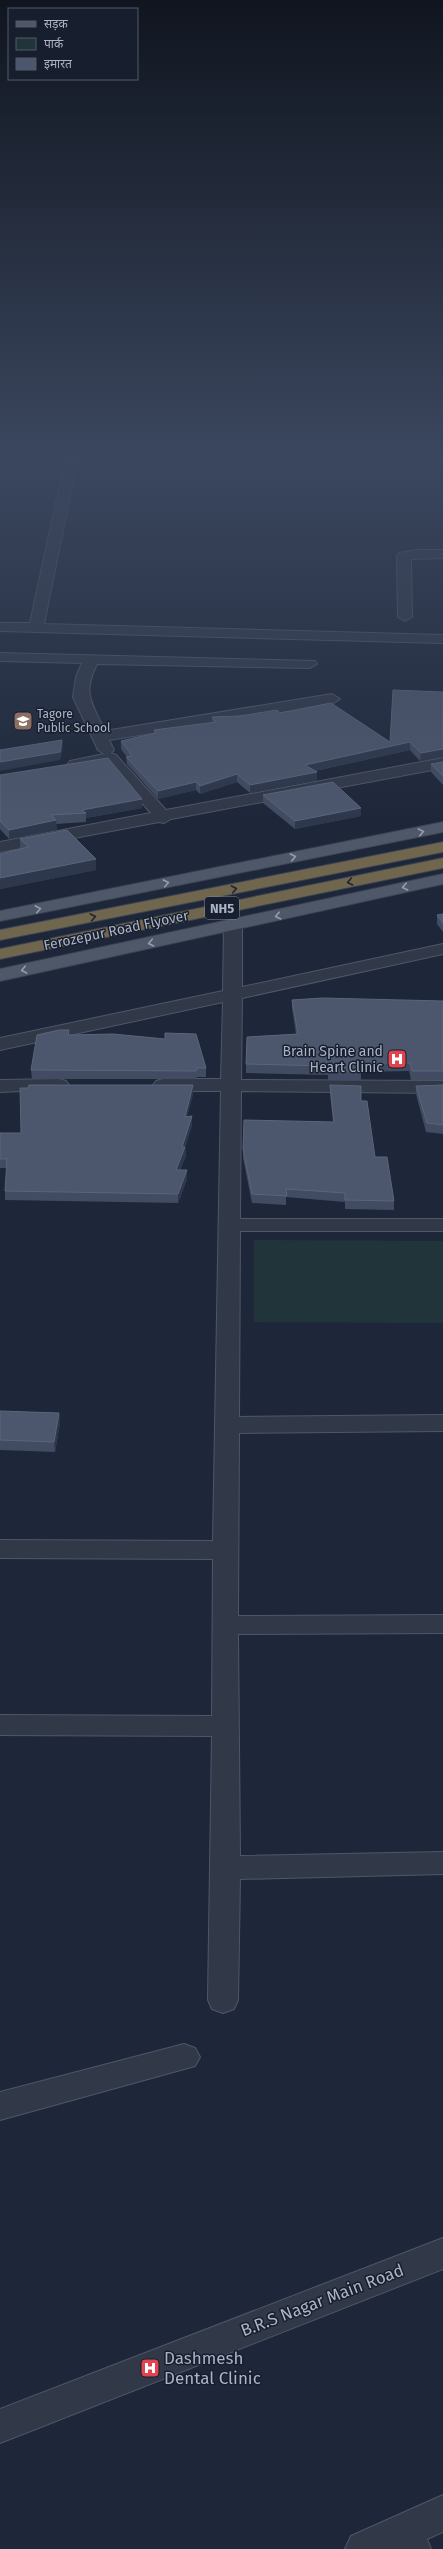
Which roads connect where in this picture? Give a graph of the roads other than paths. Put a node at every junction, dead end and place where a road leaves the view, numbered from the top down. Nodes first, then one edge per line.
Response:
1 (46, 580) edge
2 (404, 580) edge
3 (405, 617) dead end
4 (0, 627) edge
5 (36, 629) junction
6 (443, 640) edge
7 (0, 657) edge
8 (92, 658) junction
9 (310, 664) dead end
10 (332, 698) dead end
11 (99, 737) junction
12 (110, 758) junction
13 (443, 764) edge
14 (59, 767) edge
15 (164, 818) junction
16 (443, 827) edge
17 (0, 847) edge
18 (443, 847) edge
19 (443, 863) edge
20 (443, 879) edge
21 (0, 916) edge
22 (233, 926) junction
23 (0, 935) edge
24 (443, 949) edge
25 (0, 954) edge
26 (0, 975) edge
27 (232, 995) junction
28 (0, 1044) edge
29 (80, 1085) edge
30 (143, 1085) edge
31 (231, 1085) junction
32 (0, 1086) edge
33 (443, 1087) edge
34 (231, 1225) junction
35 (443, 1225) edge
36 (443, 1423) edge
37 (228, 1425) junction
38 (0, 1549) edge
39 (226, 1550) junction
40 (443, 1624) edge
41 (225, 1625) junction
42 (0, 1725) edge
43 (226, 1726) junction
44 (443, 1863) edge
45 (226, 1868) junction
46 (223, 2000) dead end
47 (184, 2057) dead end
48 (0, 2106) edge
49 (443, 2253) edge
50 (0, 2426) edge
51 (443, 2513) edge
52 (408, 2540) edge
53 (364, 2549) edge

1 - 5 street
2 - 3 street
4 - 5 street
5 - 6 street
7 - 8 street
8 - 9 street
8 - 11 street
10 - 11 street
11 - 12 street
12 - 14 street
12 - 15 street
13 - 15 street
15 - 17 street
21 -> 16 main road
23 -> 18 highway, Ferozepur Road Flyover / NH5
19 -> 25 highway, Ferozepur Road Flyover / NH5
20 -> 22 main road
22 -> 26 main road
22 - 27 street
24 - 27 street
27 - 28 street
27 - 31 street
29 - 32 street
30 - 31 street
31 - 33 street
31 - 34 street
34 - 35 street
34 - 37 street
36 - 37 street
37 - 39 street
38 - 39 street
39 - 41 street
40 - 41 street
41 - 43 street
42 - 43 street
43 - 45 street
44 - 45 street
45 - 46 street
47 - 48 street
49 - 50 street, B.R.S Nagar Main Road
51 - 52 street
52 - 53 street

